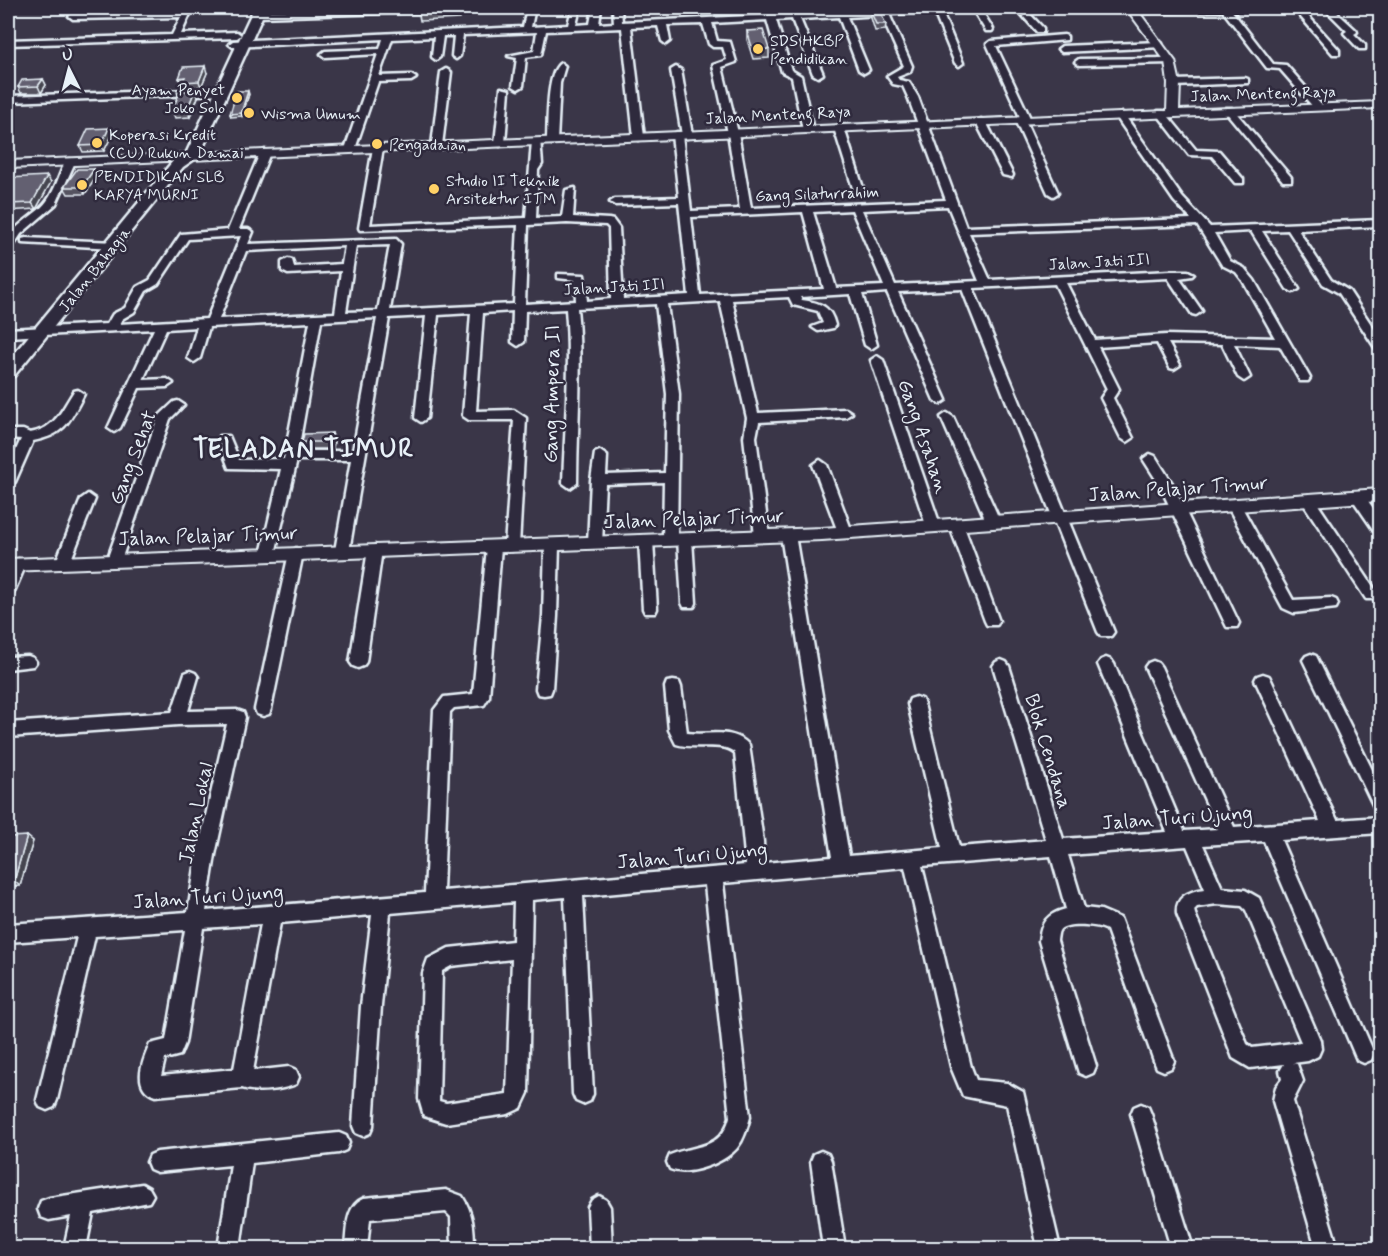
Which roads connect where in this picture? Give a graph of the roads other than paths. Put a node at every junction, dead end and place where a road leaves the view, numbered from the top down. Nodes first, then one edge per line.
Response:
1 (79, 8) edge
2 (454, 8) edge
3 (531, 8) edge
4 (576, 8) edge
5 (597, 8) edge
6 (617, 8) edge
7 (715, 8) edge
8 (937, 8) edge
9 (970, 8) edge
10 (976, 8) edge
11 (1020, 8) edge
12 (1225, 8) edge
13 (1239, 8) edge
14 (1259, 8) edge
15 (1297, 8) edge
16 (1328, 8) edge
17 (920, 9) edge
18 (1132, 9) edge
19 (255, 10) edge
20 (884, 10) edge
21 (800, 14) edge
22 (842, 15) junction
23 (73, 16) junction
24 (423, 18) edge
25 (771, 18) junction
26 (719, 20) junction
27 (707, 21) junction
28 (662, 23) junction
29 (67, 25) dead end
30 (622, 25) junction
31 (594, 27) junction
32 (367, 28) dead end
33 (572, 29) junction
34 (989, 29) dead end
35 (542, 30) junction
36 (1040, 30) dead end
37 (526, 31) junction
38 (62, 33) dead end
39 (459, 34) junction
40 (439, 35) junction
41 (175, 37) junction
42 (388, 38) junction
43 (1064, 38) dead end
44 (365, 39) junction
45 (56, 41) junction
46 (237, 41) junction
47 (666, 41) dead end
48 (8, 43) edge
49 (1159, 45) junction
50 (1362, 47) dead end
51 (1062, 49) dead end
52 (1380, 50) edge
53 (384, 51) junction
54 (1336, 52) dead end
55 (325, 54) dead end
56 (1380, 55) edge
57 (456, 56) dead end
58 (436, 57) dead end
59 (1170, 61) junction
60 (1079, 62) dead end
61 (959, 63) dead end
62 (561, 66) dead end
63 (676, 70) dead end
64 (864, 70) dead end
65 (446, 72) dead end
66 (818, 74) dead end
67 (411, 78) dead end
68 (374, 79) junction
69 (1245, 81) dead end
70 (1174, 83) junction
71 (518, 86) dead end
72 (504, 90) dead end
73 (215, 92) junction
74 (8, 99) edge
75 (1380, 105) edge
76 (1318, 107) junction
77 (1229, 111) junction
78 (1167, 113) junction
79 (1120, 115) junction
80 (1023, 120) junction
81 (981, 122) junction
82 (924, 124) junction
83 (838, 128) junction
84 (808, 130) junction
85 (733, 133) junction
86 (682, 135) junction
87 (639, 137) junction
88 (537, 141) junction
89 (552, 141) junction
90 (500, 143) junction
91 (438, 145) junction
92 (378, 148) junction
93 (350, 149) junction
94 (266, 153) junction
95 (182, 159) junction
96 (70, 162) junction
97 (8, 165) edge
98 (1008, 175) dead end
99 (1287, 179) dead end
100 (1239, 181) dead end
101 (858, 188) dead end
102 (571, 190) dead end
103 (1053, 194) dead end
104 (683, 200) junction
105 (615, 202) dead end
106 (951, 202) junction
107 (855, 206) junction
108 (807, 209) junction
109 (746, 211) junction
110 (684, 214) junction
111 (567, 220) junction
112 (527, 222) junction
113 (1379, 224) edge
114 (1203, 226) junction
115 (1292, 228) junction
116 (1255, 229) junction
117 (962, 231) junction
118 (232, 233) junction
119 (26, 241) dead end
120 (351, 242) junction
121 (114, 245) junction
122 (8, 246) edge
123 (243, 248) junction
124 (288, 262) dead end
125 (346, 267) junction
126 (1171, 274) junction
127 (1188, 274) dead end
128 (562, 276) dead end
129 (1059, 280) junction
130 (986, 284) junction
131 (966, 285) junction
132 (1293, 288) dead end
133 (890, 289) junction
134 (855, 291) junction
135 (831, 292) junction
136 (793, 294) junction
137 (725, 297) junction
138 (695, 299) junction
139 (661, 301) junction
140 (617, 303) junction
141 (577, 305) junction
142 (519, 308) junction
143 (477, 310) junction
144 (1196, 311) dead end
145 (432, 312) junction
146 (382, 315) junction
147 (340, 317) junction
148 (316, 318) junction
149 (208, 324) junction
150 (161, 326) junction
151 (818, 327) dead end
152 (111, 329) junction
153 (41, 332) junction
154 (8, 333) edge
155 (1161, 340) junction
156 (1226, 341) junction
157 (518, 342) dead end
158 (1284, 342) junction
159 (1091, 344) junction
160 (871, 345) dead end
161 (1380, 346) edge
162 (194, 358) dead end
163 (877, 360) dead end
164 (1174, 364) dead end
165 (8, 372) edge
166 (1244, 377) dead end
167 (1304, 378) dead end
168 (167, 383) dead end
169 (134, 384) junction
170 (78, 394) dead end
171 (940, 400) dead end
172 (178, 405) dead end
173 (846, 413) dead end
174 (947, 417) dead end
175 (421, 418) dead end
176 (753, 418) junction
177 (114, 428) dead end
178 (8, 434) edge
179 (28, 438) junction
180 (1127, 438) dead end
181 (224, 439) dead end
182 (358, 455) junction
183 (600, 456) dead end
184 (1150, 459) dead end
185 (290, 460) junction
186 (820, 465) dead end
187 (671, 477) junction
188 (597, 480) junction
189 (8, 482) edge
190 (570, 483) dead end
191 (1380, 495) edge
192 (1358, 497) junction
193 (87, 499) dead end
194 (1308, 500) junction
195 (1234, 505) junction
196 (1177, 509) junction
197 (1060, 517) junction
198 (993, 522) junction
199 (956, 524) junction
200 (933, 525) junction
201 (1380, 528) edge
202 (845, 532) junction
203 (788, 535) junction
204 (762, 536) junction
205 (678, 540) junction
206 (646, 541) junction
207 (595, 543) junction
208 (552, 545) junction
209 (512, 546) junction
210 (494, 547) junction
211 (375, 550) junction
212 (342, 551) junction
213 (296, 553) junction
214 (268, 554) junction
215 (114, 560) junction
216 (63, 562) junction
217 (13, 565) edge
218 (8, 590) edge
219 (1371, 595) dead end
220 (689, 603) dead end
221 (1331, 604) dead end
222 (650, 609) dead end
223 (992, 621) dead end
224 (1232, 623) dead end
225 (1106, 632) dead end
226 (1311, 660) dead end
227 (28, 662) dead end
228 (358, 662) dead end
229 (8, 663) edge
230 (1106, 664) dead end
231 (1001, 666) dead end
232 (1153, 666) dead end
233 (190, 677) dead end
234 (1263, 680) dead end
235 (673, 687) dead end
236 (544, 689) dead end
237 (916, 704) dead end
238 (263, 709) dead end
239 (178, 718) junction
240 (8, 730) edge
241 (1380, 802) edge
242 (1380, 826) edge
243 (1332, 828) junction
244 (1269, 832) junction
245 (1229, 835) junction
246 (1185, 839) junction
247 (1057, 848) junction
248 (952, 855) junction
249 (912, 859) junction
250 (842, 864) junction
251 (755, 871) junction
252 (713, 876) junction
253 (574, 888) junction
254 (523, 893) junction
255 (1217, 896) junction
256 (434, 900) junction
257 (382, 904) junction
258 (272, 915) junction
259 (1077, 916) junction
260 (195, 920) junction
261 (88, 928) junction
262 (8, 933) edge
263 (523, 949) junction
264 (1364, 1053) dead end
265 (1164, 1061) dead end
266 (1086, 1066) dead end
267 (1290, 1071) dead end
268 (289, 1077) dead end
269 (242, 1078) junction
270 (583, 1094) dead end
271 (47, 1100) dead end
272 (1141, 1114) dead end
273 (363, 1126) dead end
274 (339, 1143) dead end
275 (243, 1154) junction
276 (821, 1161) dead end
277 (158, 1162) dead end
278 (677, 1162) dead end
279 (141, 1195) dead end
280 (84, 1204) junction
281 (599, 1208) dead end
282 (49, 1209) dead end
283 (75, 1248) edge
284 (229, 1248) edge
285 (356, 1248) edge
286 (463, 1248) edge
287 (601, 1248) edge
288 (834, 1248) edge
289 (1049, 1248) edge
290 (1182, 1248) edge
291 (1327, 1248) edge

1 - 23 street
2 - 24 street
3 - 37 street
4 - 33 street
5 - 31 street
6 - 30 street
7 - 26 street
8 - 9 street
8 - 17 street
8 - 61 street
10 - 34 street
11 - 36 street
12 - 13 street
12 - 18 street
12 - 76 street
13 - 14 street
15 - 54 street
16 - 50 street
17 - 20 street
18 - 49 street
19 - 24 street
19 - 46 main road, Jalan Bahagia
20 - 22 street
20 - 82 street
21 - 22 street
21 - 25 street
21 - 66 street
22 - 64 street
23 - 29 street
23 - 41 street
24 - 40 street
24 - 42 street
25 - 26 street
25 - 84 street
26 - 27 street
27 - 28 street
27 - 85 street
28 - 30 street
28 - 47 street
30 - 31 street
30 - 87 street
31 - 33 street
32 - 44 street
33 - 35 street
35 - 37 street
35 - 71 street
37 - 39 street
38 - 45 street
39 - 40 street
39 - 57 street
40 - 58 street
41 - 45 street
41 - 46 street
42 - 44 street
42 - 53 street
43 - 80 street
44 - 46 street
45 - 48 street
46 - 73 main road, Jalan Bahagia
49 - 51 street
49 - 59 street
52 - 56 street
53 - 55 street
53 - 68 street
59 - 60 street
59 - 70 street
62 - 89 street
63 - 86 street
65 - 91 street
67 - 68 street
68 - 93 street
69 - 70 street
70 - 78 street
72 - 90 street
73 - 74 street
73 - 95 main road, Jalan Bahagia
75 - 76 street, Jalan Menteng Raya
76 - 77 street, Jalan Menteng Raya
77 - 78 street, Jalan Menteng Raya
77 - 99 street
78 - 79 street, Jalan Menteng Raya
78 - 100 street
79 - 80 street, Jalan Menteng Raya
79 - 114 street
80 - 81 street, Jalan Menteng Raya
80 - 103 street
81 - 82 street, Jalan Menteng Raya
81 - 98 street
82 - 83 street, Jalan Menteng Raya
82 - 106 street
83 - 84 street, Jalan Menteng Raya
83 - 101 street
84 - 85 street, Jalan Menteng Raya
85 - 86 street, Jalan Menteng Raya
85 - 109 street
86 - 87 street, Jalan Menteng Raya
86 - 104 street
87 - 89 street, Jalan Menteng Raya
88 - 89 street, Jalan Menteng Raya
88 - 90 street, Jalan Menteng Raya
88 - 112 street
90 - 91 street, Jalan Menteng Raya
91 - 92 street, Jalan Menteng Raya
92 - 93 street, Jalan Menteng Raya
92 - 112 street
93 - 94 street, Jalan Menteng Raya
94 - 95 street, Jalan Menteng Raya
94 - 118 street
95 - 96 street, Jalan Menteng Raya
95 - 121 main road, Jalan Bahagia
96 - 97 street, Jalan Menteng Raya
96 - 122 street
102 - 111 street
104 - 105 street
104 - 110 street
106 - 107 street, Gang Silaturrahim
106 - 117 street
107 - 108 street, Gang Silaturrahim
107 - 133 street
108 - 109 street, Gang Silaturrahim
108 - 135 street
109 - 110 street, Gang Silaturrahim
110 - 138 street
111 - 112 street
111 - 140 street
112 - 142 street
113 - 115 street
114 - 116 street
114 - 117 street
114 - 158 street
115 - 116 street
115 - 161 street
116 - 132 street
117 - 130 street
118 - 123 street
118 - 152 street
119 - 121 street
120 - 123 street
120 - 125 street
120 - 146 street
121 - 153 main road, Jalan Bahagia
123 - 149 street
124 - 125 street
125 - 147 street
126 - 127 street, Jalan Jati III
126 - 129 street, Jalan Jati III
126 - 144 street
128 - 141 street, Gang Ampera II
129 - 130 street, Jalan Jati III
129 - 159 street
130 - 131 street, Jalan Jati III
131 - 133 street, Jalan Jati III
131 - 197 street
133 - 134 street, Jalan Jati III
133 - 171 street
134 - 135 street, Jalan Jati III
134 - 160 street
135 - 136 street, Jalan Jati III
136 - 137 street, Jalan Jati III
136 - 151 street
137 - 138 street, Jalan Jati III
137 - 176 street
138 - 139 street, Jalan Jati III
139 - 140 street, Jalan Jati III
139 - 187 street
140 - 141 street, Jalan Jati III
141 - 142 street, Jalan Jati III
141 - 190 street, Gang Ampera II
142 - 143 street, Jalan Jati III
142 - 157 street
143 - 145 street, Jalan Jati III
143 - 209 street
145 - 146 street, Jalan Jati III
145 - 175 street
146 - 147 street, Jalan Jati III
146 - 182 street
147 - 148 street, Jalan Jati III
148 - 149 street, Jalan Jati III
148 - 185 street
149 - 150 street, Jalan Jati III
149 - 162 street
150 - 152 street, Jalan Jati III
150 - 169 street
152 - 153 street, Jalan Jati III
153 - 154 street, Jalan Jati III
153 - 165 main road, Jalan Bahagia
155 - 156 street
155 - 159 street
155 - 164 street
156 - 158 street
156 - 166 street
158 - 167 street
159 - 180 street
163 - 200 street, Gang Asahan
168 - 169 street
169 - 177 street
170 - 179 street
172 - 215 street, Gang Sehat
173 - 176 street
174 - 198 street
176 - 204 street
178 - 179 street
179 - 189 street
181 - 185 street
182 - 185 street
182 - 212 street
183 - 188 street
184 - 196 street
185 - 214 street
186 - 202 street
187 - 188 street
187 - 205 street
188 - 207 street
191 - 192 street, Jalan Pelajar Timur
192 - 194 street, Jalan Pelajar Timur
192 - 201 street
193 - 216 street
194 - 195 street, Jalan Pelajar Timur
194 - 219 street
195 - 196 street, Jalan Pelajar Timur
195 - 221 street
196 - 197 street, Jalan Pelajar Timur
196 - 224 street
197 - 198 street, Jalan Pelajar Timur
197 - 225 street
198 - 199 street, Jalan Pelajar Timur
199 - 200 street, Jalan Pelajar Timur
199 - 223 street
200 - 202 street, Jalan Pelajar Timur
202 - 203 street, Jalan Pelajar Timur
203 - 204 street, Jalan Pelajar Timur
203 - 250 street
204 - 205 street, Jalan Pelajar Timur
205 - 206 street, Jalan Pelajar Timur
205 - 220 street
206 - 207 street, Jalan Pelajar Timur
206 - 222 street
207 - 208 street, Jalan Pelajar Timur
208 - 209 street, Jalan Pelajar Timur
208 - 236 street
209 - 210 street, Jalan Pelajar Timur
210 - 211 street, Jalan Pelajar Timur
210 - 256 street
211 - 212 street, Jalan Pelajar Timur
211 - 228 street
212 - 213 street, Jalan Pelajar Timur
213 - 214 street, Jalan Pelajar Timur
213 - 238 street
214 - 215 street, Jalan Pelajar Timur
215 - 216 street, Jalan Pelajar Timur
216 - 217 street, Jalan Pelajar Timur
217 - 218 street
226 - 241 street
227 - 229 street
230 - 246 street
231 - 247 street, Blok Cendana
232 - 245 street
233 - 239 street
234 - 243 street
235 - 251 street
237 - 248 street
239 - 240 street
239 - 260 street, Jalan Lokal
242 - 243 street, Jalan Turi Ujung
243 - 244 street, Jalan Turi Ujung
244 - 245 street, Jalan Turi Ujung
244 - 264 street
245 - 246 street, Jalan Turi Ujung
246 - 247 street, Jalan Turi Ujung
246 - 255 street
247 - 248 street, Jalan Turi Ujung
247 - 259 street, Blok Cendana
248 - 249 street, Jalan Turi Ujung
249 - 250 street, Jalan Turi Ujung
249 - 289 street
250 - 251 street, Jalan Turi Ujung
251 - 252 street, Jalan Turi Ujung
252 - 253 street, Jalan Turi Ujung
252 - 278 street
253 - 254 street, Jalan Turi Ujung
253 - 270 street
254 - 256 street, Jalan Turi Ujung
254 - 263 street
255 - 255 street
256 - 257 street, Jalan Turi Ujung
257 - 258 street, Jalan Turi Ujung
257 - 273 street
258 - 260 street, Jalan Turi Ujung
258 - 269 street
259 - 265 street
259 - 266 street
260 - 261 street, Jalan Turi Ujung
260 - 269 street, Jalan Lokal
261 - 262 street, Jalan Turi Ujung
261 - 271 street
263 - 263 street
267 - 291 street
268 - 269 street
272 - 290 street
274 - 275 street
275 - 277 street
275 - 284 street
276 - 288 street
279 - 280 street
280 - 282 street
280 - 283 street
281 - 287 street
285 - 286 street

